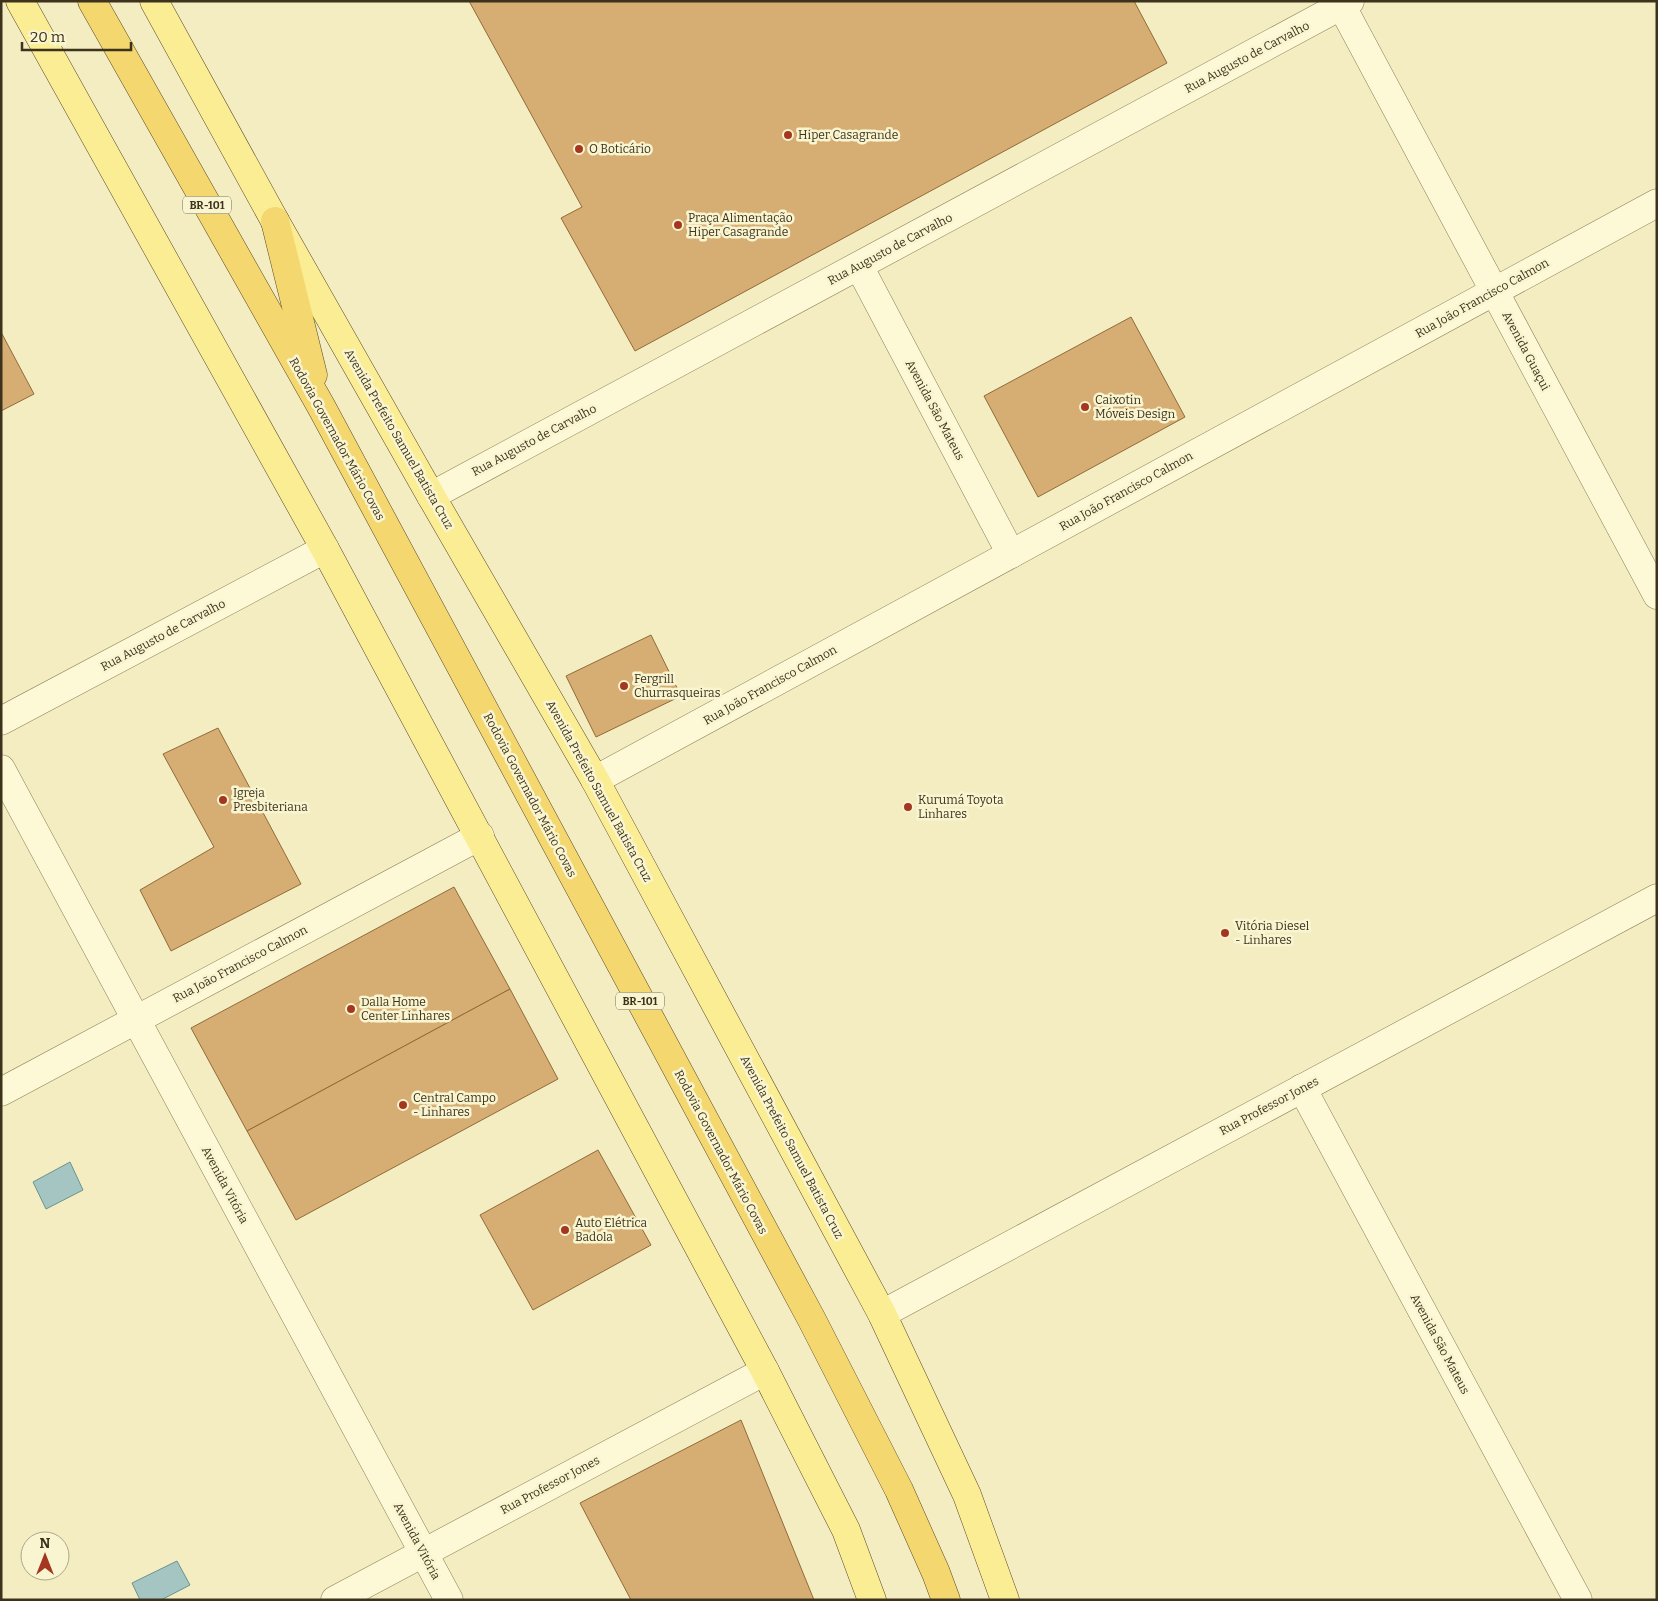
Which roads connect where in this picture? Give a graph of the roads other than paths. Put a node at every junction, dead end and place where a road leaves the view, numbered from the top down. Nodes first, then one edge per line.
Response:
1 (20, 1) edge
2 (92, 1) edge
3 (154, 1) edge
4 (1343, 3) edge
5 (1657, 203) edge
6 (275, 221) junction
7 (859, 266) junction
8 (1494, 291) junction
9 (322, 408) junction
10 (431, 496) junction
11 (325, 549) junction
12 (1012, 554) junction
13 (1657, 595) edge
14 (1, 721) edge
15 (1, 769) edge
16 (595, 780) junction
17 (480, 836) junction
18 (1657, 898) edge
19 (136, 1020) junction
20 (1302, 1088) junction
21 (1, 1092) edge
22 (882, 1314) junction
23 (765, 1370) junction
24 (424, 1553) junction
25 (335, 1600) edge
26 (449, 1600) edge
27 (872, 1600) edge
28 (946, 1600) edge
29 (1005, 1600) edge
30 (1578, 1600) edge

1 - 11 main road
2 - 9 highway, Rodovia Governador Mário Covas / BR-101
3 - 6 main road, Avenida Prefeito Samuel Batista Cruz
4 - 7 street, Rua Augusto de Carvalho
4 - 8 street, Avenida Guaçui
5 - 8 street, Rua João Francisco Calmon
6 - 9 highway
6 - 10 main road, Avenida Prefeito Samuel Batista Cruz
7 - 10 street, Rua Augusto de Carvalho
7 - 12 street, Avenida São Mateus
8 - 12 street, Rua João Francisco Calmon
8 - 13 street, Avenida Guaçui
9 - 28 highway, Rodovia Governador Mário Covas / BR-101
10 - 16 main road, Avenida Prefeito Samuel Batista Cruz
11 - 14 street, Rua Augusto de Carvalho
11 - 17 main road
12 - 16 street, Rua João Francisco Calmon
15 - 19 street, Avenida Vitória
16 - 22 main road, Avenida Prefeito Samuel Batista Cruz
17 - 19 street, Rua João Francisco Calmon
17 - 23 main road
18 - 20 street, Rua Professor Jones
19 - 21 street, Rua João Francisco Calmon
19 - 24 street, Avenida Vitória
20 - 22 street, Rua Professor Jones
20 - 30 street, Avenida São Mateus
22 - 29 main road, Avenida Prefeito Samuel Batista Cruz
23 - 24 street, Rua Professor Jones
23 - 27 main road
24 - 25 street, Rua Professor Jones
24 - 26 street, Avenida Vitória

